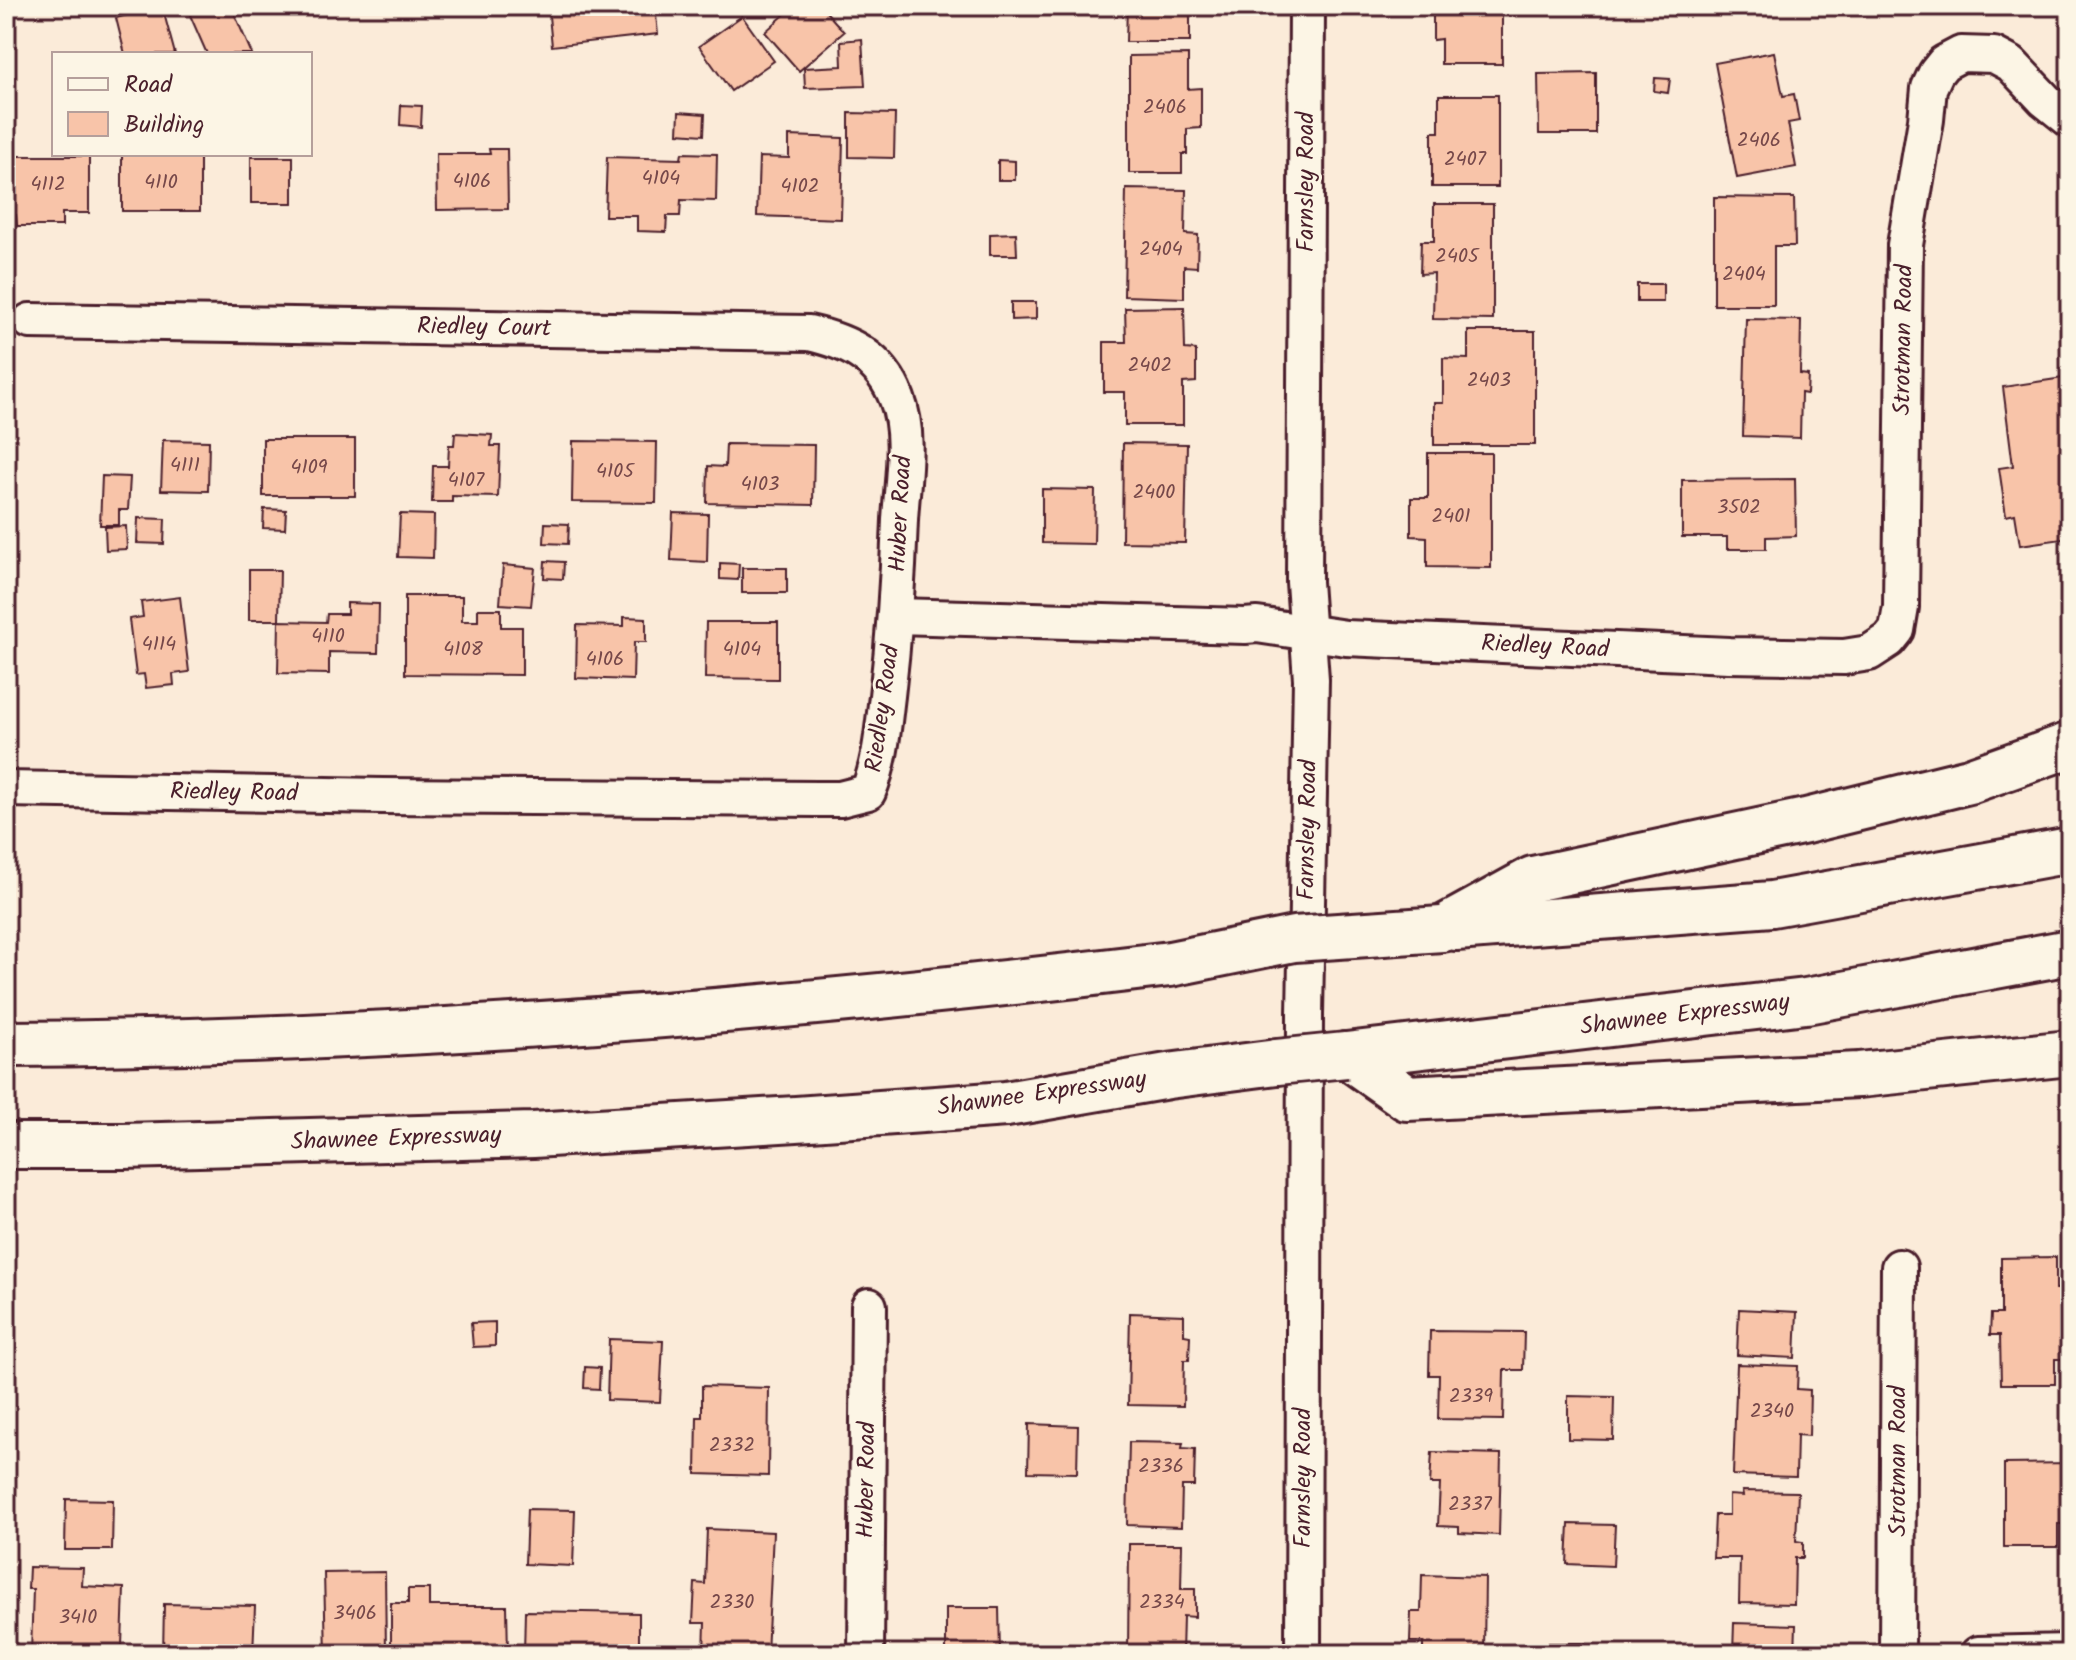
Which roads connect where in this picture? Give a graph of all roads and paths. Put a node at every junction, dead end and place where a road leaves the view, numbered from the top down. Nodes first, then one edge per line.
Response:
1 (1307, 6) edge
2 (2070, 120) edge
3 (30, 321) dead end
4 (900, 413) joint
5 (896, 616) junction
6 (1307, 632) junction
7 (1889, 640) joint
8 (2070, 745) edge
9 (6, 789) edge
10 (2070, 850) edge
11 (1442, 929) junction
12 (2070, 952) edge
13 (6, 1044) edge
14 (2070, 1053) edge
15 (1346, 1055) junction
16 (6, 1146) edge
17 (1899, 1267) dead end
18 (869, 1306) dead end
19 (2070, 1652) edge
20 (866, 1654) edge
21 (1303, 1654) edge
22 (1897, 1654) edge
23 (1978, 1654) edge

1 - 6 street, Farnsley Road
2 - 7 street, Strotman Road
3 - 4 street, Riedley Court
4 - 5 street, Huber Road
5 - 6 street, Riedley Road
5 - 9 street, Riedley Road
6 - 7 street, Riedley Road
6 - 21 street, Farnsley Road
8 - 11 highway
10 - 11 highway
11 - 13 highway, bridge
12 - 15 highway, Shawnee Expressway
14 - 15 highway
15 - 16 highway, Shawnee Expressway, bridge
17 - 22 street, Strotman Road
18 - 20 street, Huber Road
19 - 23 street

